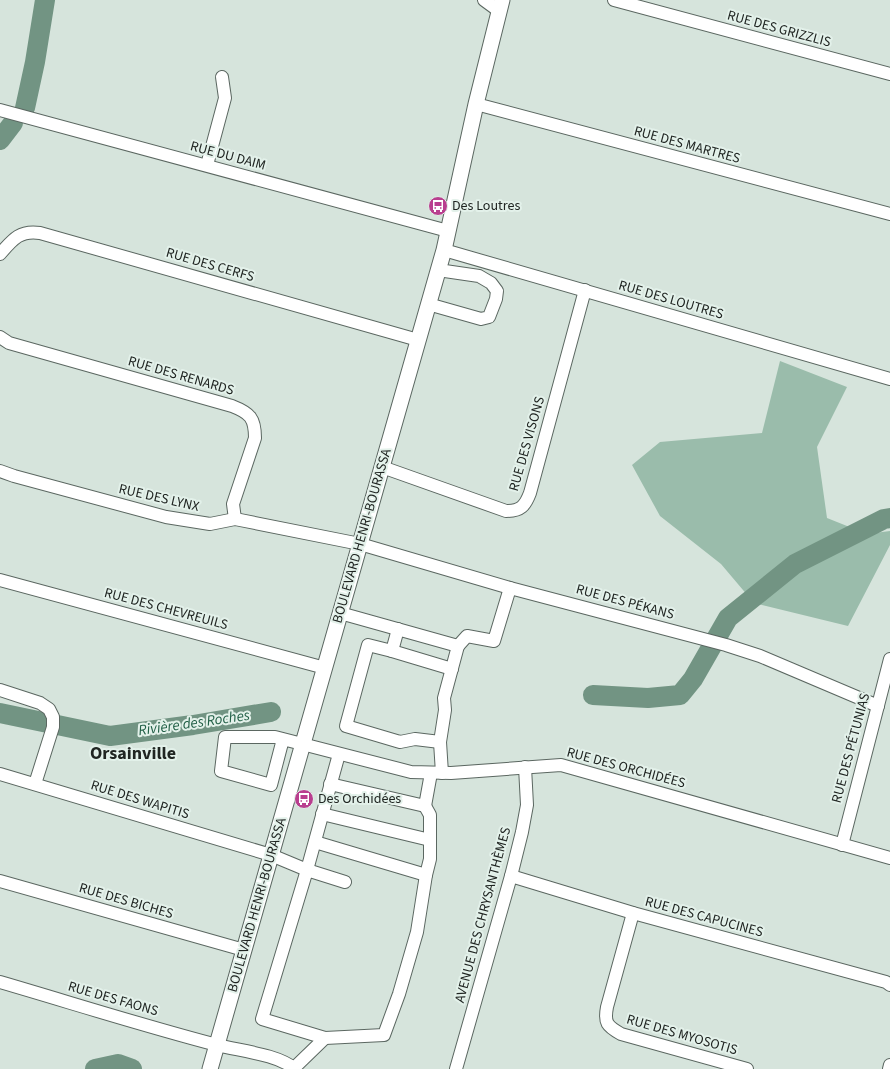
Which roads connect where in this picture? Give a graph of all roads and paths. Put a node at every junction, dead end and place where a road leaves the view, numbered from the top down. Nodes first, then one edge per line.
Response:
1 (484, 0) edge
2 (614, 0) edge
3 (500, 6) edge
4 (890, 74) edge
5 (222, 77) dead end
6 (476, 104) junction
7 (0, 110) edge
8 (207, 166) junction
9 (890, 214) edge
10 (448, 231) junction
11 (444, 250) junction
12 (0, 254) edge
13 (438, 270) junction
14 (585, 290) junction
15 (428, 304) junction
16 (0, 337) edge
17 (418, 340) junction
18 (890, 379) edge
19 (382, 467) junction
20 (0, 471) edge
21 (235, 519) junction
22 (360, 544) junction
23 (0, 580) edge
24 (510, 588) junction
25 (340, 613) junction
26 (398, 629) junction
27 (458, 646) junction
28 (392, 651) junction
29 (890, 659) edge
30 (325, 668) junction
31 (452, 669) junction
32 (0, 690) edge
33 (878, 706) junction
34 (283, 739) junction
35 (440, 742) junction
36 (303, 744) junction
37 (339, 754) junction
38 (525, 767) junction
39 (437, 773) junction
40 (0, 774) edge
41 (35, 784) junction
42 (330, 784) junction
43 (270, 785) junction
44 (290, 790) junction
45 (425, 806) junction
46 (322, 814) junction
47 (430, 840) junction
48 (315, 842) junction
49 (842, 845) junction
50 (271, 855) junction
51 (890, 858) edge
52 (307, 870) junction
53 (426, 875) junction
54 (511, 876) junction
55 (0, 881) edge
56 (345, 882) dead end
57 (632, 912) junction
58 (244, 950) junction
59 (0, 982) edge
60 (890, 985) edge
61 (325, 1038) junction
62 (217, 1045) junction
63 (890, 1065) edge
64 (210, 1069) edge
65 (294, 1069) edge
66 (456, 1069) edge
67 (747, 1069) edge
68 (889, 1069) edge

1 - 3 street
2 - 4 street, RUE DES GRIZZLIS
3 - 6 main road, BOULEVARD HENRI-BOURASSA
5 - 8 street
6 - 9 street, RUE DES MARTRES
6 - 10 main road, BOULEVARD HENRI-BOURASSA
7 - 8 street, RUE DU DAIM
8 - 10 street, RUE DU DAIM
10 - 11 main road, BOULEVARD HENRI-BOURASSA
11 - 13 main road, BOULEVARD HENRI-BOURASSA
11 - 14 street, RUE DES LOUTRES
12 - 17 street, RUE DES CERFS
13 - 15 main road, BOULEVARD HENRI-BOURASSA
13 - 15 street
14 - 18 street, RUE DES LOUTRES
14 - 19 street, RUE DES VISONS
15 - 17 main road, BOULEVARD HENRI-BOURASSA
16 - 21 street, RUE DES RENARDS
17 - 19 main road, BOULEVARD HENRI-BOURASSA
19 - 22 main road, BOULEVARD HENRI-BOURASSA
20 - 21 street, RUE DES LYNX
21 - 22 street, RUE DES LYNX
22 - 24 street, RUE DES PÉKANS
22 - 25 main road, BOULEVARD HENRI-BOURASSA
23 - 30 street, RUE DES CHEVREUILS
24 - 27 street
24 - 33 street, RUE DES PÉKANS
25 - 26 street
25 - 30 main road, BOULEVARD HENRI-BOURASSA
26 - 27 street
26 - 28 street
27 - 31 street
28 - 31 street
28 - 35 street
29 - 33 street, RUE DES PÉTUNIAS
30 - 36 main road, BOULEVARD HENRI-BOURASSA
31 - 35 street
32 - 41 street
33 - 49 street, RUE DES PÉTUNIAS
34 - 36 street, RUE DES ORCHIDÉES
34 - 43 street
34 - 43 street, RUE DES ORCHIDÉES
35 - 39 street
36 - 37 street, RUE DES ORCHIDÉES
36 - 44 main road, BOULEVARD HENRI-BOURASSA
37 - 39 street, RUE DES ORCHIDÉES
37 - 42 street
38 - 39 street, RUE DES ORCHIDÉES
38 - 49 street, RUE DES ORCHIDÉES
38 - 54 street, AVENUE DES CHRYSANTHÈMES
39 - 45 street
40 - 41 street, RUE DES WAPITIS
41 - 50 street, RUE DES WAPITIS
42 - 45 street
42 - 46 street
43 - 44 street
44 - 50 main road, BOULEVARD HENRI-BOURASSA
45 - 47 street
46 - 47 street
46 - 48 street
47 - 53 street
48 - 52 street
48 - 53 street
49 - 51 street, RUE DES ORCHIDÉES
50 - 52 street, RUE DES WAPITIS
50 - 58 main road, BOULEVARD HENRI-BOURASSA
52 - 56 street, RUE DES WAPITIS
52 - 61 street
53 - 61 street
54 - 57 street, RUE DES CAPUCINES
54 - 66 street, AVENUE DES CHRYSANTHÈMES
55 - 58 street, RUE DES BICHES
57 - 60 street, RUE DES CAPUCINES
57 - 67 street, RUE DES MYOSOTIS
58 - 62 main road, BOULEVARD HENRI-BOURASSA
59 - 62 street, RUE DES FAONS
61 - 65 street
62 - 64 main road, BOULEVARD HENRI-BOURASSA
62 - 65 street, RUE DES FAONS
63 - 68 street

